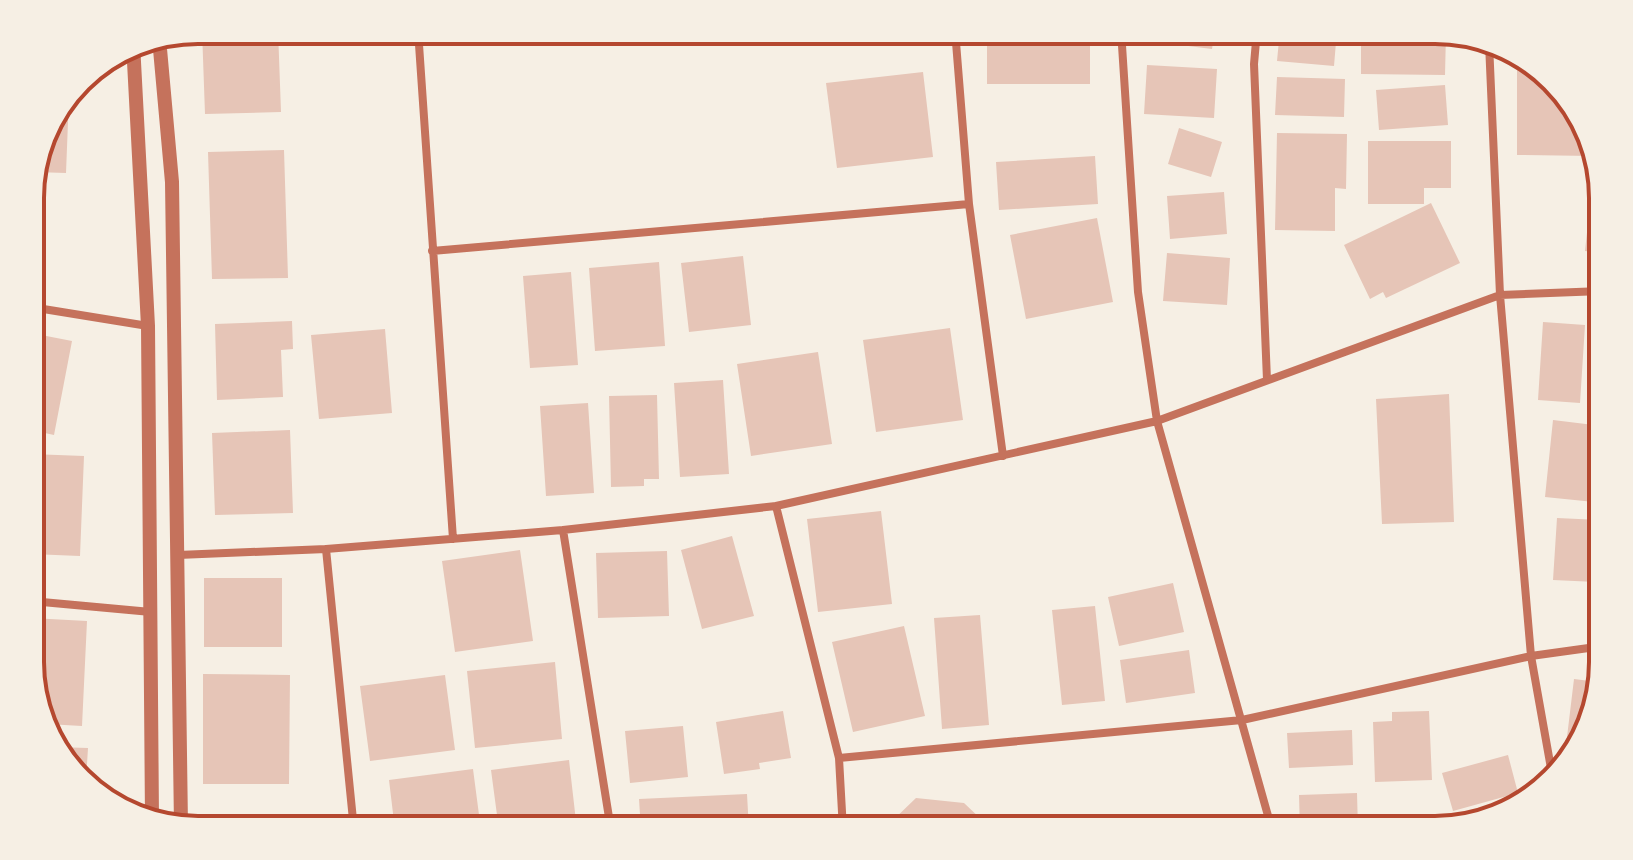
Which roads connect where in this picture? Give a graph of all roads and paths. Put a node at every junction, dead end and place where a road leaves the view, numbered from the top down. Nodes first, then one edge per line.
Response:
1 (419, 44) edge
2 (956, 44) edge
3 (1122, 44) edge
4 (1256, 44) edge
5 (160, 49) edge
6 (1489, 54) edge
7 (134, 58) edge
8 (969, 204) junction
9 (432, 251) junction
10 (1589, 292) edge
11 (1500, 295) junction
12 (44, 309) edge
13 (148, 326) junction
14 (1267, 380) junction
15 (1157, 421) junction
16 (1003, 456) junction
17 (776, 506) junction
18 (563, 530) junction
19 (453, 539) junction
20 (326, 549) junction
21 (178, 555) junction
22 (44, 602) edge
23 (151, 612) junction
24 (1589, 648) edge
25 (1531, 656) junction
26 (1242, 720) junction
27 (839, 758) junction
28 (1550, 764) edge
29 (152, 809) edge
30 (181, 815) edge
31 (353, 816) edge
32 (609, 816) edge
33 (842, 816) edge
34 (1268, 816) edge

1 - 9 street
2 - 8 street
3 - 15 street
4 - 14 street
5 - 21 street
6 - 11 street
7 - 13 street
8 - 9 street
8 - 16 street
9 - 19 street
10 - 11 street
11 - 14 street
11 - 25 street
12 - 13 street
13 - 23 street
14 - 15 street
15 - 16 street
15 - 26 street
16 - 17 street
17 - 18 street
17 - 27 street
18 - 19 street
18 - 32 street
19 - 20 street
20 - 21 street
20 - 31 street
21 - 30 street
22 - 23 street
23 - 29 street
24 - 25 street
25 - 26 street
25 - 28 street
26 - 27 street
26 - 34 street
27 - 33 street

